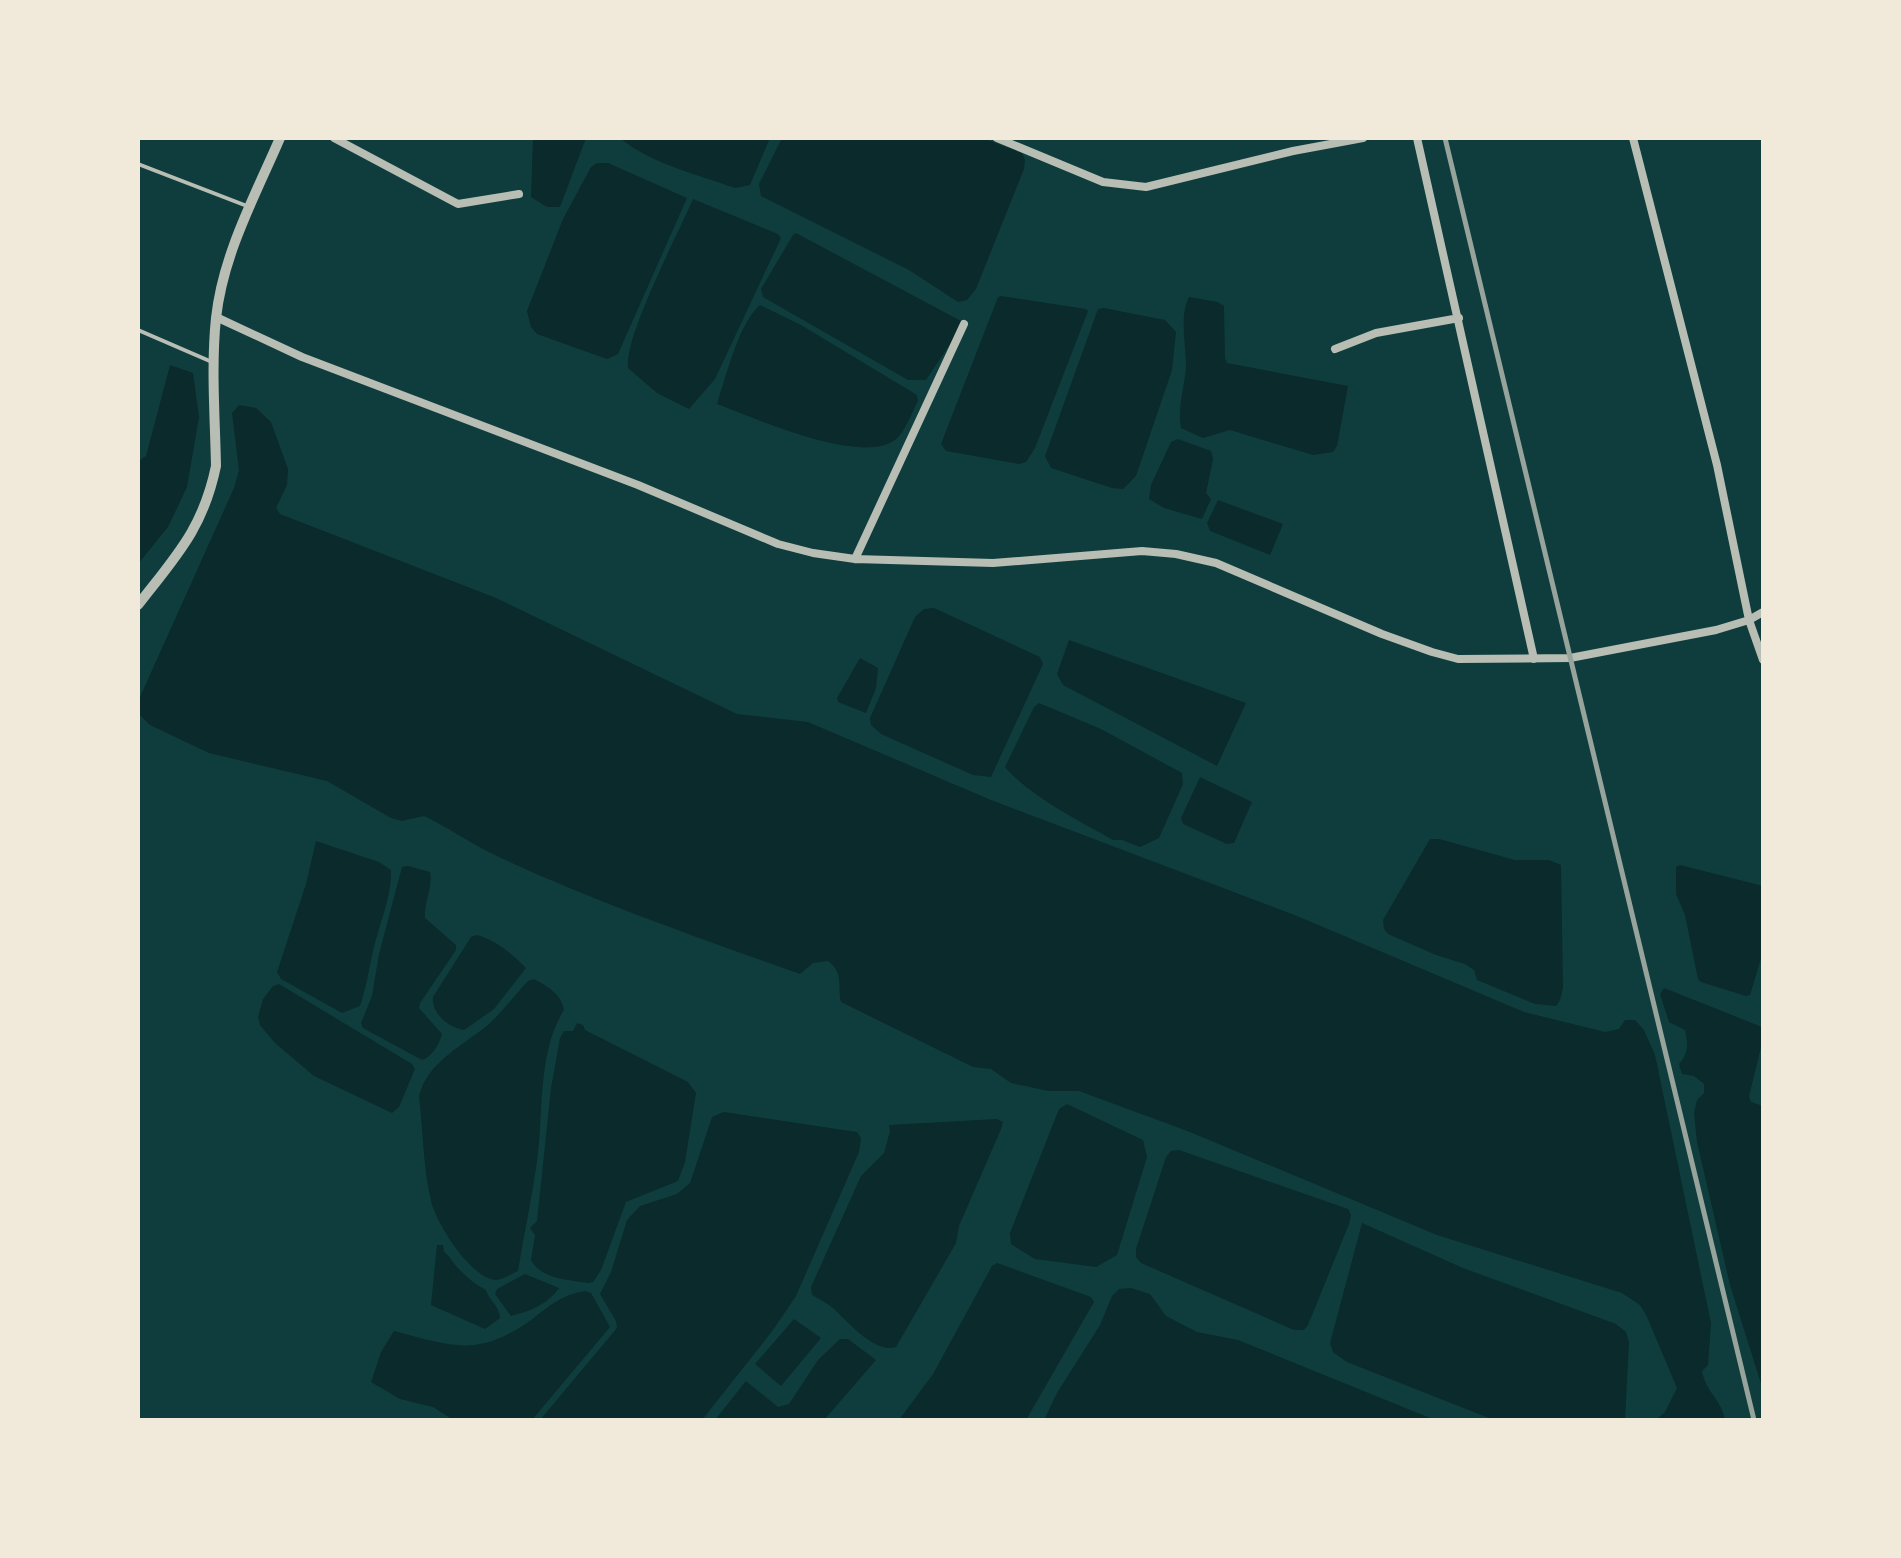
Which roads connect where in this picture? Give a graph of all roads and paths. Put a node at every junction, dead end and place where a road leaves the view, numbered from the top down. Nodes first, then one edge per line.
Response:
1 (280, 138) edge
2 (334, 138) edge
3 (997, 138) edge
4 (1363, 138) edge
5 (1417, 138) edge
6 (1633, 138) edge
7 (138, 164) edge
8 (519, 194) dead end
9 (250, 207) junction
10 (216, 317) junction
11 (1459, 318) junction
12 (964, 324) dead end
13 (138, 330) edge
14 (1335, 349) dead end
15 (214, 359) junction
16 (855, 559) junction
17 (138, 605) edge
18 (1763, 612) edge
19 (1749, 620) junction
20 (1534, 659) junction
21 (1763, 660) edge

1 - 9 street
2 - 8 street
3 - 4 street
5 - 11 street
6 - 19 street
7 - 9 lane
9 - 10 street
10 - 15 street
10 - 16 street
11 - 14 street
11 - 20 street
12 - 16 street
13 - 15 lane
15 - 17 street
16 - 20 street
18 - 19 street
19 - 20 street
19 - 21 street

